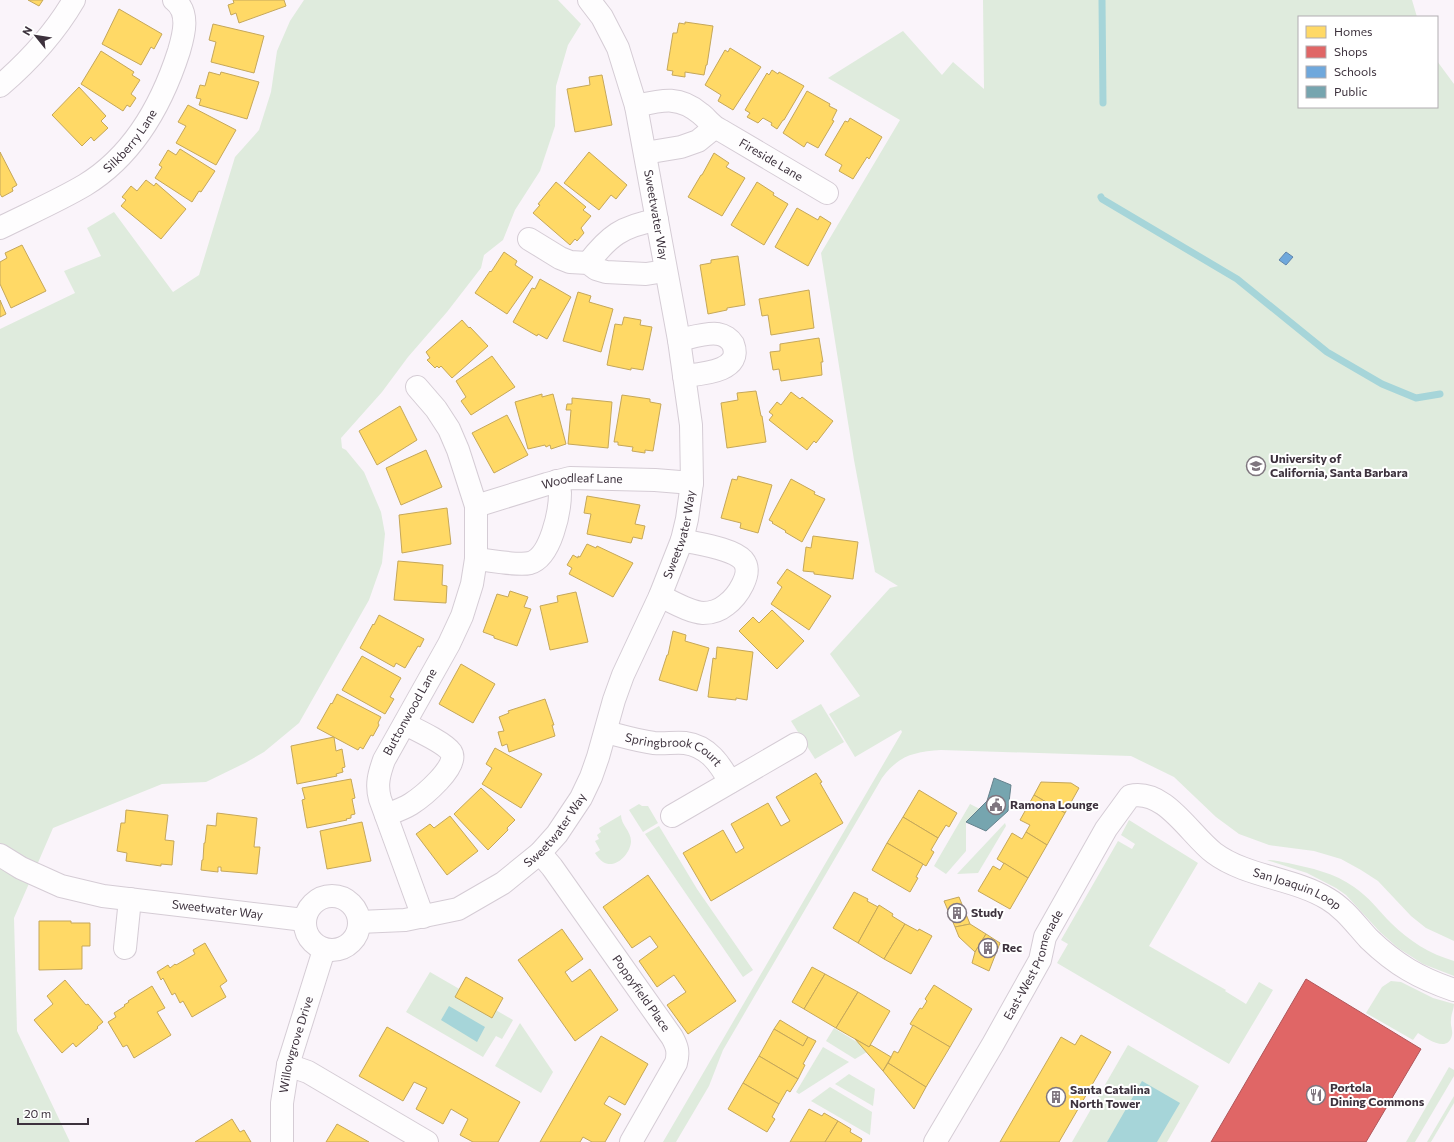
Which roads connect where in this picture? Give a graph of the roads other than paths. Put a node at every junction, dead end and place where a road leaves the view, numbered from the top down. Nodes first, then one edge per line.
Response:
1 (74, 0) edge
2 (174, 0) edge
3 (590, 0) edge
4 (0, 86) edge
5 (636, 106) junction
6 (714, 128) junction
7 (646, 153) junction
8 (827, 193) dead end
9 (656, 220) junction
10 (0, 228) edge
11 (529, 239) dead end
12 (588, 263) junction
13 (665, 271) junction
14 (679, 340) junction
15 (684, 376) junction
16 (417, 387) dead end
17 (557, 481) junction
18 (692, 483) junction
19 (476, 506) junction
20 (682, 540) junction
21 (476, 559) junction
22 (660, 596) junction
23 (405, 724) junction
24 (606, 732) junction
25 (796, 744) dead end
26 (730, 782) junction
27 (1136, 794) joint
28 (386, 815) junction
29 (672, 816) dead end
30 (540, 853) junction
31 (0, 855) edge
32 (130, 899) junction
33 (423, 917) junction
34 (304, 920) junction
35 (359, 922) junction
36 (125, 948) dead end
37 (324, 950) junction
38 (1454, 990) edge
39 (288, 1065) junction
40 (282, 1142) edge
41 (428, 1142) edge
42 (631, 1142) edge
43 (935, 1142) edge

1 - 4 street
2 - 10 street, Silkberry Lane
3 - 5 street, Sweetwater Way
5 - 6 street, Fireside Lane
5 - 7 street, Sweetwater Way
6 - 7 street
6 - 8 street, Fireside Lane
7 - 9 street, Sweetwater Way
9 - 12 street
9 - 13 street, Sweetwater Way
11 - 12 street
12 - 13 street
13 - 14 street, Sweetwater Way
14 - 15 street, Sweetwater Way
14 - 15 street
15 - 18 street, Sweetwater Way
16 - 19 street, Buttonwood Lane
17 - 18 street, Woodleaf Lane
17 - 19 street, Woodleaf Lane
17 - 21 street
18 - 20 street, Sweetwater Way
19 - 21 street, Buttonwood Lane
20 - 22 street, Sweetwater Way
20 - 22 street
21 - 23 street, Buttonwood Lane
22 - 24 street, Sweetwater Way
23 - 28 street, Buttonwood Lane
23 - 28 street
24 - 26 street, Springbrook Court
24 - 30 street, Sweetwater Way
25 - 26 street, Springbrook Court
26 - 29 street, Springbrook Court
27 - 38 street, San Joaquin Loop
27 - 43 street, East-West Promenade
28 - 33 street, Buttonwood Lane
30 - 33 street, Sweetwater Way
30 - 42 street, Poppyfield Place
31 - 32 street, Sweetwater Way
32 - 34 street, Sweetwater Way
32 - 36 street
33 - 35 street, Sweetwater Way
34 - 35 street
34 - 37 street
35 - 37 street
37 - 39 street, Willowgrove Drive
39 - 40 street, Willowgrove Drive
39 - 41 street

